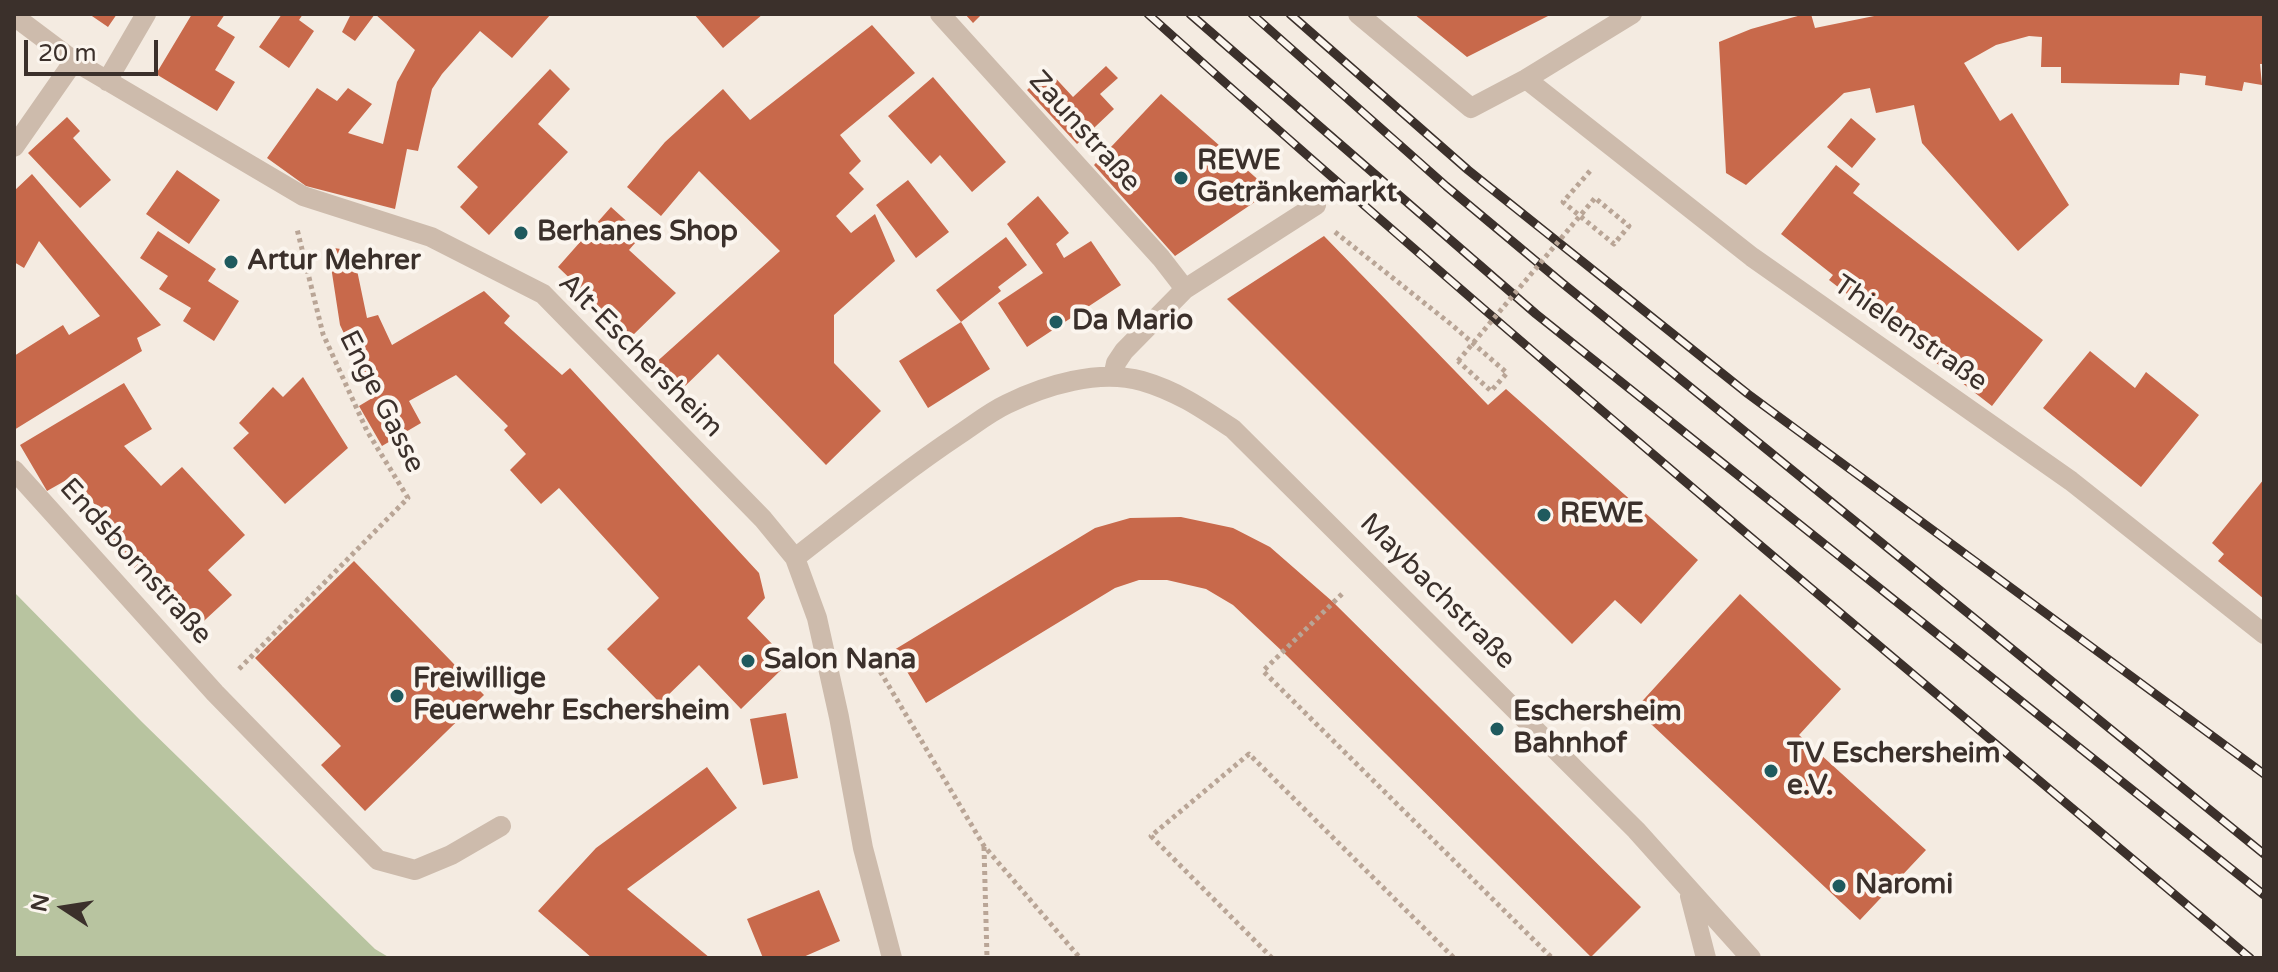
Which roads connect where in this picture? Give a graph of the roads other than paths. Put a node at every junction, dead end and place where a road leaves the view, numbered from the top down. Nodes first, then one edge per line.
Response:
1 (146, 14) edge
2 (940, 14) edge
3 (1358, 14) edge
4 (1632, 14) edge
5 (14, 16) edge
6 (74, 61) junction
7 (1526, 79) junction
8 (107, 81) junction
9 (14, 147) edge
10 (1316, 205) dead end
11 (1185, 289) junction
12 (1113, 377) junction
13 (14, 470) edge
14 (795, 558) junction
15 (2264, 634) edge
16 (501, 826) dead end
17 (1689, 892) junction
18 (892, 958) edge
19 (1706, 958) edge
20 (1751, 958) edge

1 - 8 street
2 - 11 street, Zaunstraße
3 - 7 street
4 - 7 street
5 - 6 street, Alt-Eschersheim
6 - 8 street, Alt-Eschersheim
6 - 9 street
7 - 15 street, Thielenstraße
8 - 14 street, Alt-Eschersheim
10 - 11 street
11 - 12 street
12 - 14 street, Maybachstraße
12 - 17 street, Maybachstraße
13 - 16 street, Endsbornstraße
14 - 18 street, Alt-Eschersheim
17 - 19 street, Maybachstraße
17 - 20 street, Maybachstraße

